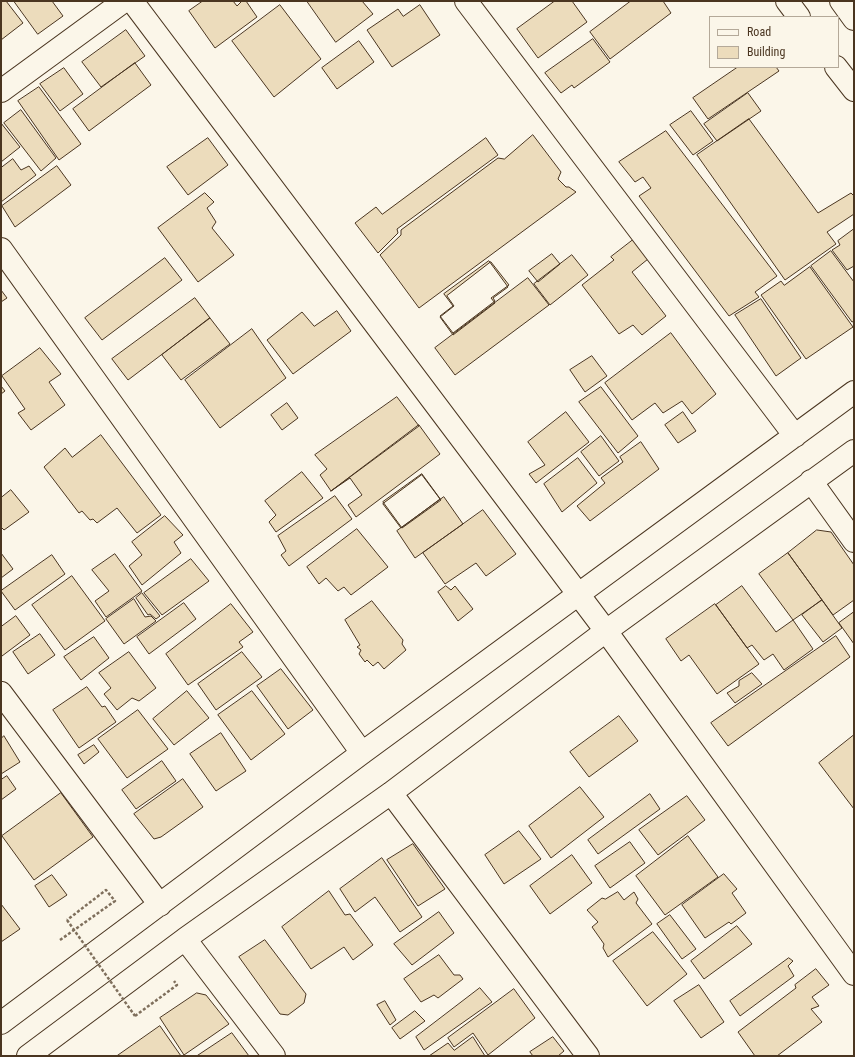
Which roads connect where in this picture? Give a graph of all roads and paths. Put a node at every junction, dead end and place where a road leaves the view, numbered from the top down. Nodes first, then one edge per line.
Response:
1 (124, 1) edge
2 (132, 1) edge
3 (466, 1) edge
4 (787, 1) edge
5 (840, 1) edge
6 (798, 16) edge
7 (854, 20) edge
8 (837, 68) edge
9 (854, 90) edge
10 (1, 91) edge
11 (1, 249) edge
12 (854, 392) edge
13 (795, 436) junction
14 (854, 451) edge
15 (811, 481) junction
16 (854, 541) edge
17 (578, 594) junction
18 (606, 631) junction
19 (1, 693) edge
20 (362, 753) junction
21 (391, 793) junction
22 (160, 905) junction
23 (185, 939) junction
24 (60, 940) dead end
25 (854, 974) edge
26 (135, 1016) dead end
27 (1, 1024) edge
28 (28, 1056) edge
29 (274, 1056) edge
30 (588, 1056) edge

1 - 10 street
2 - 17 street
3 - 13 street
4 - 6 street
5 - 7 street
8 - 9 street
11 - 20 street
12 - 13 street
13 - 17 street
14 - 15 street
15 - 16 street
15 - 18 street
17 - 18 street
17 - 20 street
18 - 21 street
18 - 25 street
19 - 22 street
20 - 22 street
21 - 23 street
21 - 30 street
22 - 27 street
23 - 28 street
23 - 29 street
24 - 26 path, bridge

